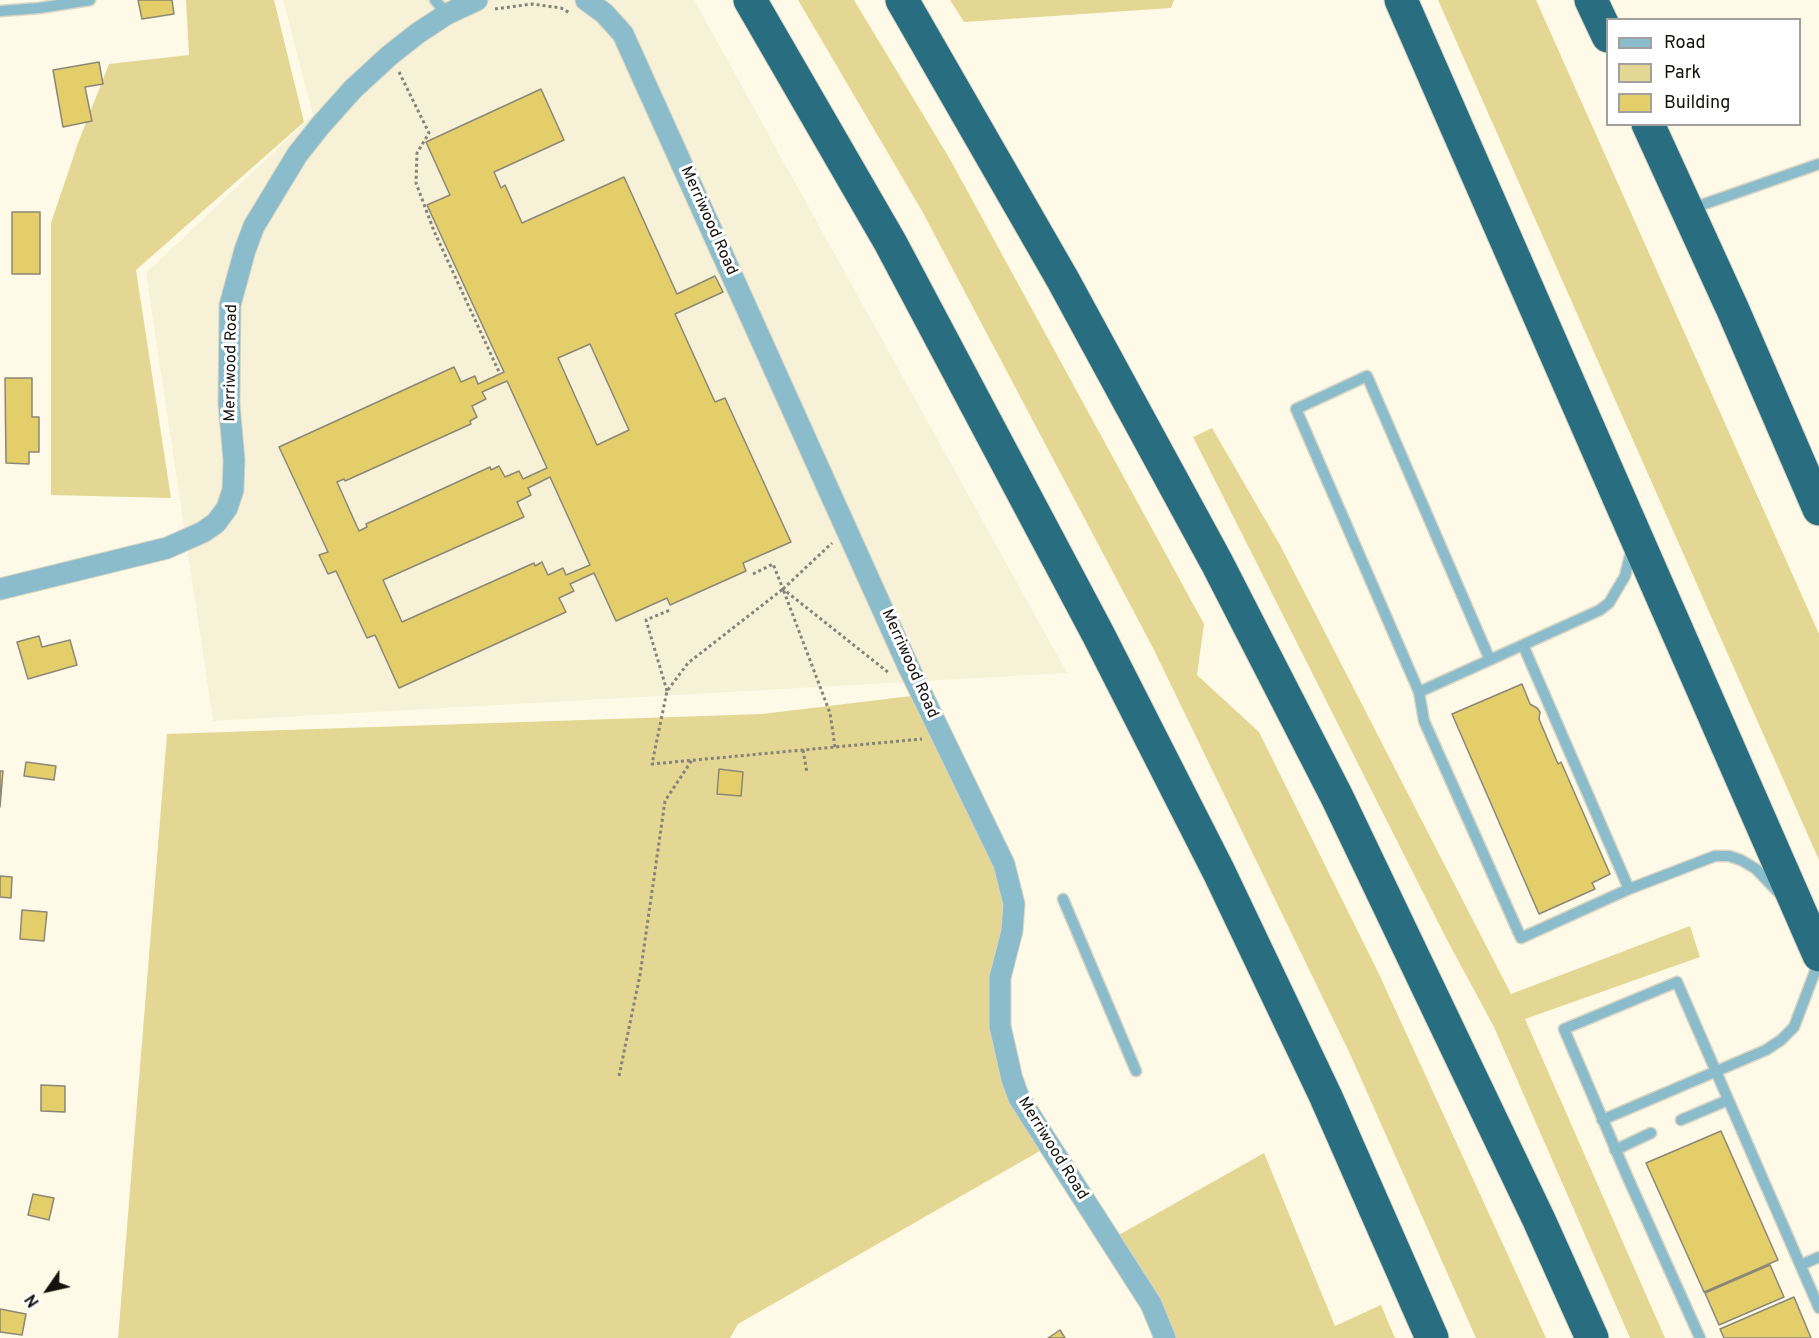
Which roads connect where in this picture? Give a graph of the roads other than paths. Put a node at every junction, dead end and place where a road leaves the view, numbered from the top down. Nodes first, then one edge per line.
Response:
1 (90, 0) edge
2 (750, 0) edge
3 (902, 0) edge
4 (1401, 0) edge
5 (1591, 0) edge
6 (484, 5) edge
7 (441, 7) edge
8 (581, 8) edge
9 (0, 11) edge
10 (1606, 32) edge
11 (1649, 126) edge
12 (1819, 164) edge
13 (1687, 210) junction
14 (1819, 509) edge
15 (1635, 534) junction
16 (0, 589) edge
17 (1523, 645) junction
18 (1491, 660) junction
19 (1419, 692) junction
20 (1629, 889) junction
21 (1063, 899) dead end
22 (1801, 915) junction
23 (1819, 955) edge
24 (1819, 961) edge
25 (1136, 1071) dead end
26 (1716, 1071) junction
27 (1728, 1100) junction
28 (1602, 1120) junction
29 (1681, 1120) dead end
30 (1651, 1133) dead end
31 (1615, 1150) junction
32 (1819, 1257) edge
33 (1801, 1265) junction
34 (1819, 1308) edge
35 (1165, 1338) edge
36 (1432, 1338) edge
37 (1592, 1338) edge
38 (1700, 1338) edge

1 - 9 lane
2 - 36 highway
3 - 37 highway
4 - 15 highway
5 - 10 highway
6 - 7 street, Merriwood Road
7 - 16 street, Merriwood Road
8 - 35 street, Merriwood Road
11 - 13 highway
12 - 13 lane
13 - 14 highway
15 - 17 lane
15 - 22 highway
17 - 18 lane
17 - 20 lane
18 - 19 lane
18 - 19 lane
19 - 20 lane
20 - 22 lane
21 - 25 lane
22 - 23 highway
24 - 26 lane
26 - 27 lane
26 - 28 lane
26 - 28 lane
27 - 29 lane
27 - 33 lane
28 - 31 lane
30 - 31 lane
31 - 38 lane
32 - 33 lane
33 - 34 lane

